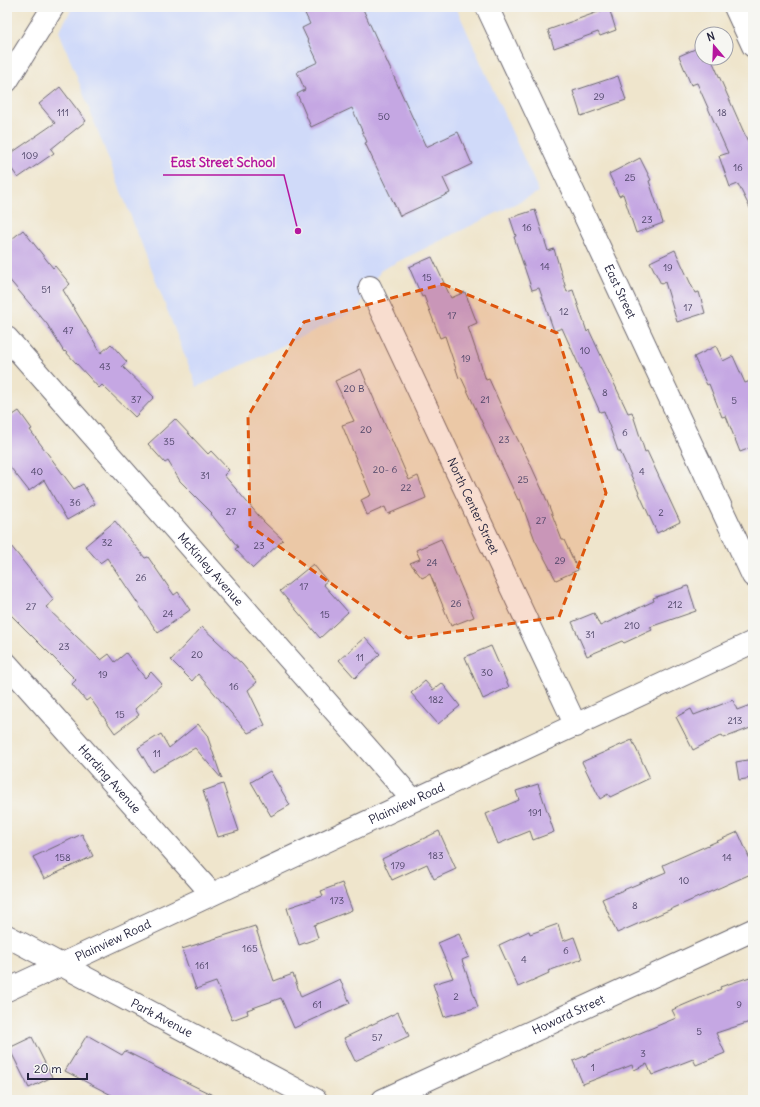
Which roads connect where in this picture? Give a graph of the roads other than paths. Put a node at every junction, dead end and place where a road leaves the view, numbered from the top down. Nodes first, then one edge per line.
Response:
1 (53, 7) edge
2 (734, 7) edge
3 (494, 10) edge
4 (753, 46) edge
5 (7, 81) edge
6 (370, 287) dead end
7 (7, 338) edge
8 (753, 576) edge
9 (753, 642) edge
10 (7, 664) edge
11 (576, 726) junction
12 (413, 800) junction
13 (212, 894) junction
14 (753, 930) edge
15 (7, 936) edge
16 (60, 964) junction
17 (7, 990) edge
18 (316, 1100) edge
19 (383, 1100) edge

1 - 5 street
2 - 4 street
3 - 8 street, East Street
6 - 11 street, North Center Street
7 - 12 street, McKinley Avenue
9 - 11 street, Plainview Road
10 - 13 street, Harding Avenue
11 - 12 street, Plainview Road
12 - 13 street, Plainview Road
13 - 16 street, Plainview Road
14 - 19 street, Howard Street
15 - 16 street, Park Avenue
16 - 17 street, Plainview Road
16 - 18 street, Park Avenue

